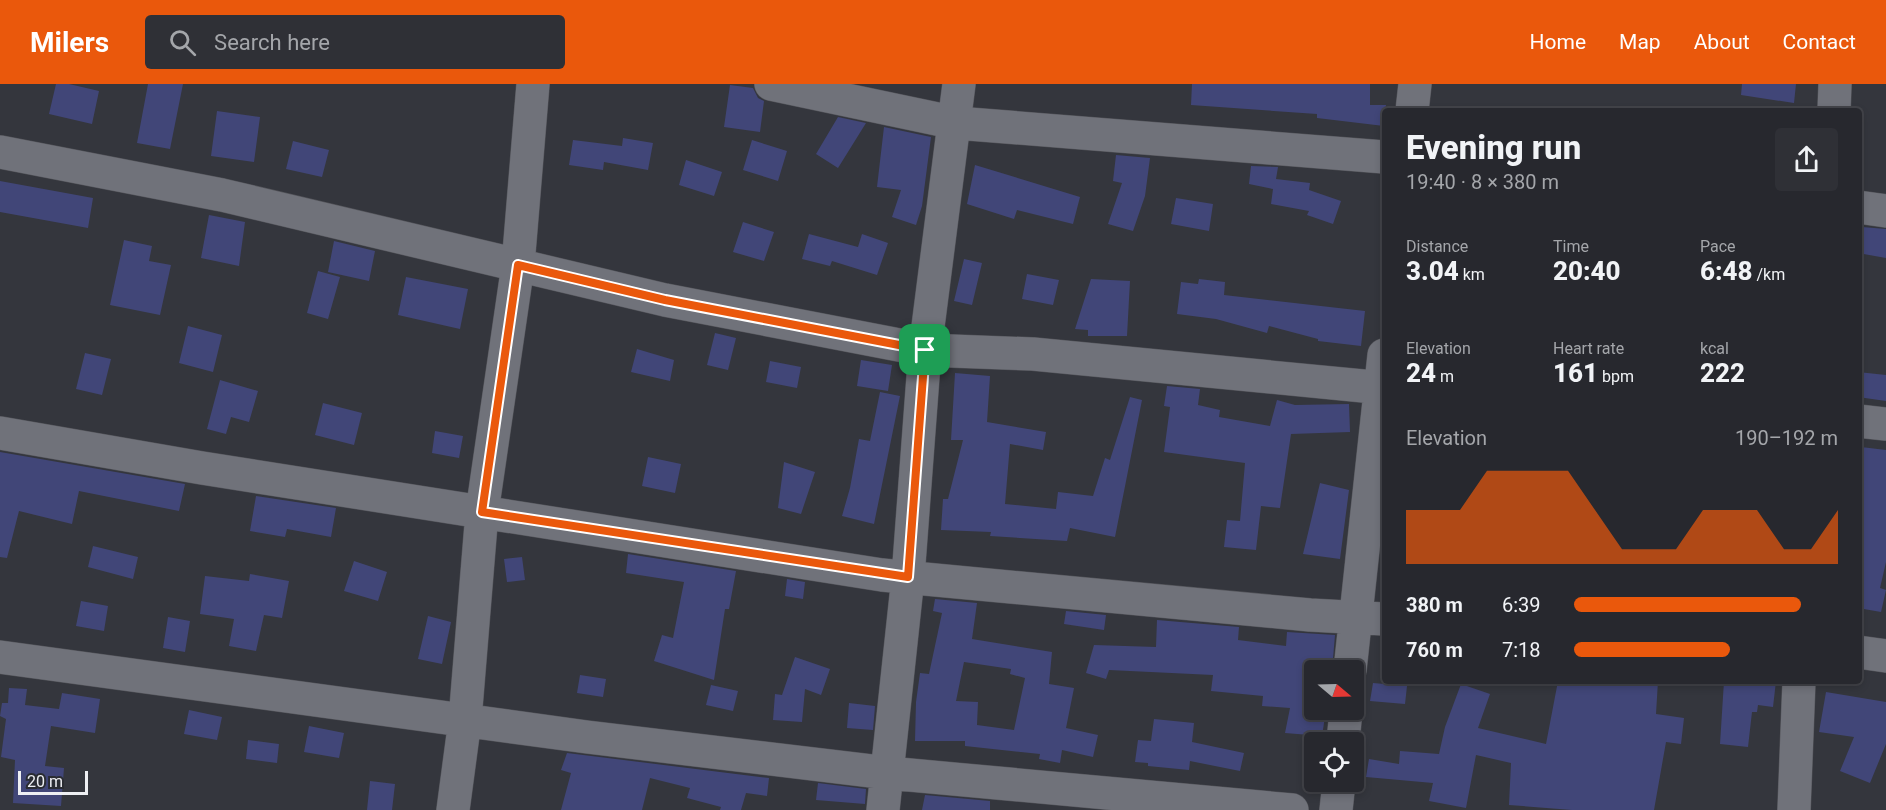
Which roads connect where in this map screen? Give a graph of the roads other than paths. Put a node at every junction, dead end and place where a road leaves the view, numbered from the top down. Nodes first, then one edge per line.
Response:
1 (533, 84) edge
2 (771, 84) edge
3 (959, 84) edge
4 (1415, 84) edge
5 (1835, 84) edge
6 (1412, 108) edge
7 (1834, 108) edge
8 (956, 123) junction
9 (0, 152) edge
10 (1382, 157) edge
11 (1862, 208) edge
12 (1886, 211) edge
13 (518, 265) junction
14 (925, 350) junction
15 (1382, 388) edge
16 (1382, 406) edge
17 (1862, 421) edge
18 (1886, 424) edge
19 (0, 433) edge
20 (482, 512) junction
21 (908, 577) junction
22 (1370, 618) edge
23 (1862, 653) edge
24 (1886, 656) edge
25 (0, 657) edge
26 (1354, 660) edge
27 (1799, 684) edge
28 (465, 720) junction
29 (888, 773) junction
30 (1338, 792) edge
31 (453, 810) edge
32 (883, 810) edge
33 (1292, 810) edge
34 (1336, 810) edge
35 (1794, 810) edge

1 - 13 street
2 - 8 street
3 - 8 street
4 - 6 street
5 - 7 street
8 - 10 street
8 - 14 street
9 - 13 street
11 - 12 street
13 - 14 street
13 - 20 street
14 - 15 street
14 - 21 street
16 - 22 street
17 - 18 street
19 - 20 street
20 - 21 street
20 - 28 street
21 - 22 street
21 - 29 street
22 - 26 street
23 - 24 street
25 - 28 street
27 - 35 street
28 - 29 street
28 - 31 street
29 - 32 street
29 - 33 street
30 - 34 street

